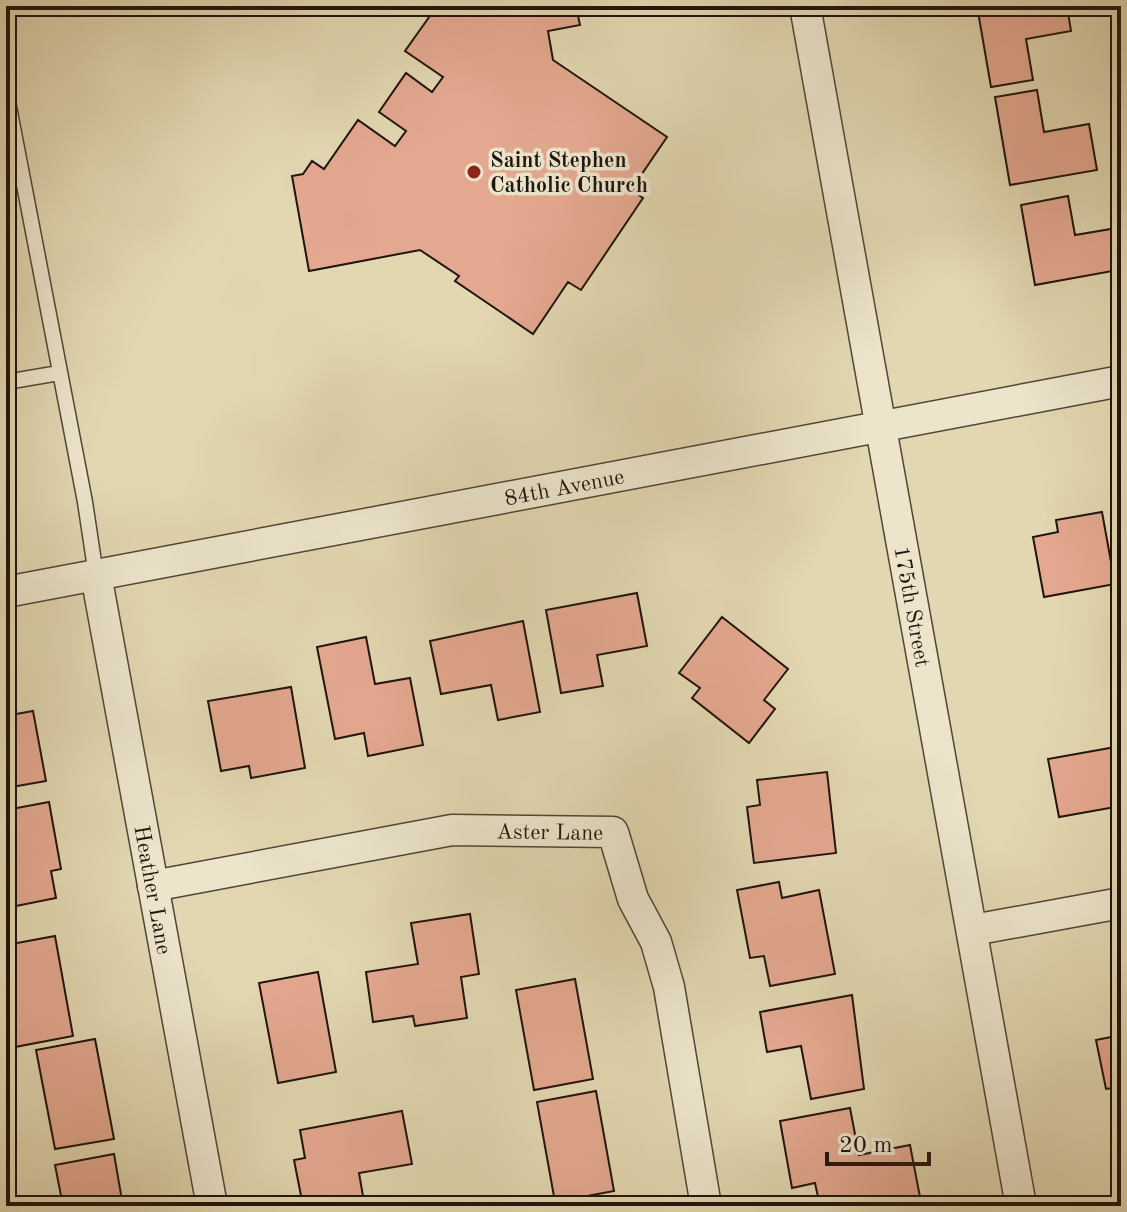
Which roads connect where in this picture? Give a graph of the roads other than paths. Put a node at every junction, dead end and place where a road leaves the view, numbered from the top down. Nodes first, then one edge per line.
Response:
1 (805, 6) edge
2 (6, 91) edge
3 (59, 373) junction
4 (1121, 381) edge
5 (6, 382) edge
6 (880, 428) junction
7 (96, 575) junction
8 (6, 592) edge
9 (153, 886) junction
10 (1121, 903) edge
11 (973, 930) junction
12 (212, 1206) edge
13 (706, 1206) edge
14 (1021, 1206) edge

1 - 6 street, 175th Street
2 - 3 lane
3 - 5 lane
3 - 7 lane
4 - 6 street, 84th Avenue
6 - 7 street, 84th Avenue
6 - 11 street, 175th Street
7 - 8 street, 84th Avenue
7 - 9 street, Heather Lane
9 - 12 street, Heather Lane
9 - 13 street, Aster Lane
10 - 11 street
11 - 14 street, 175th Street

